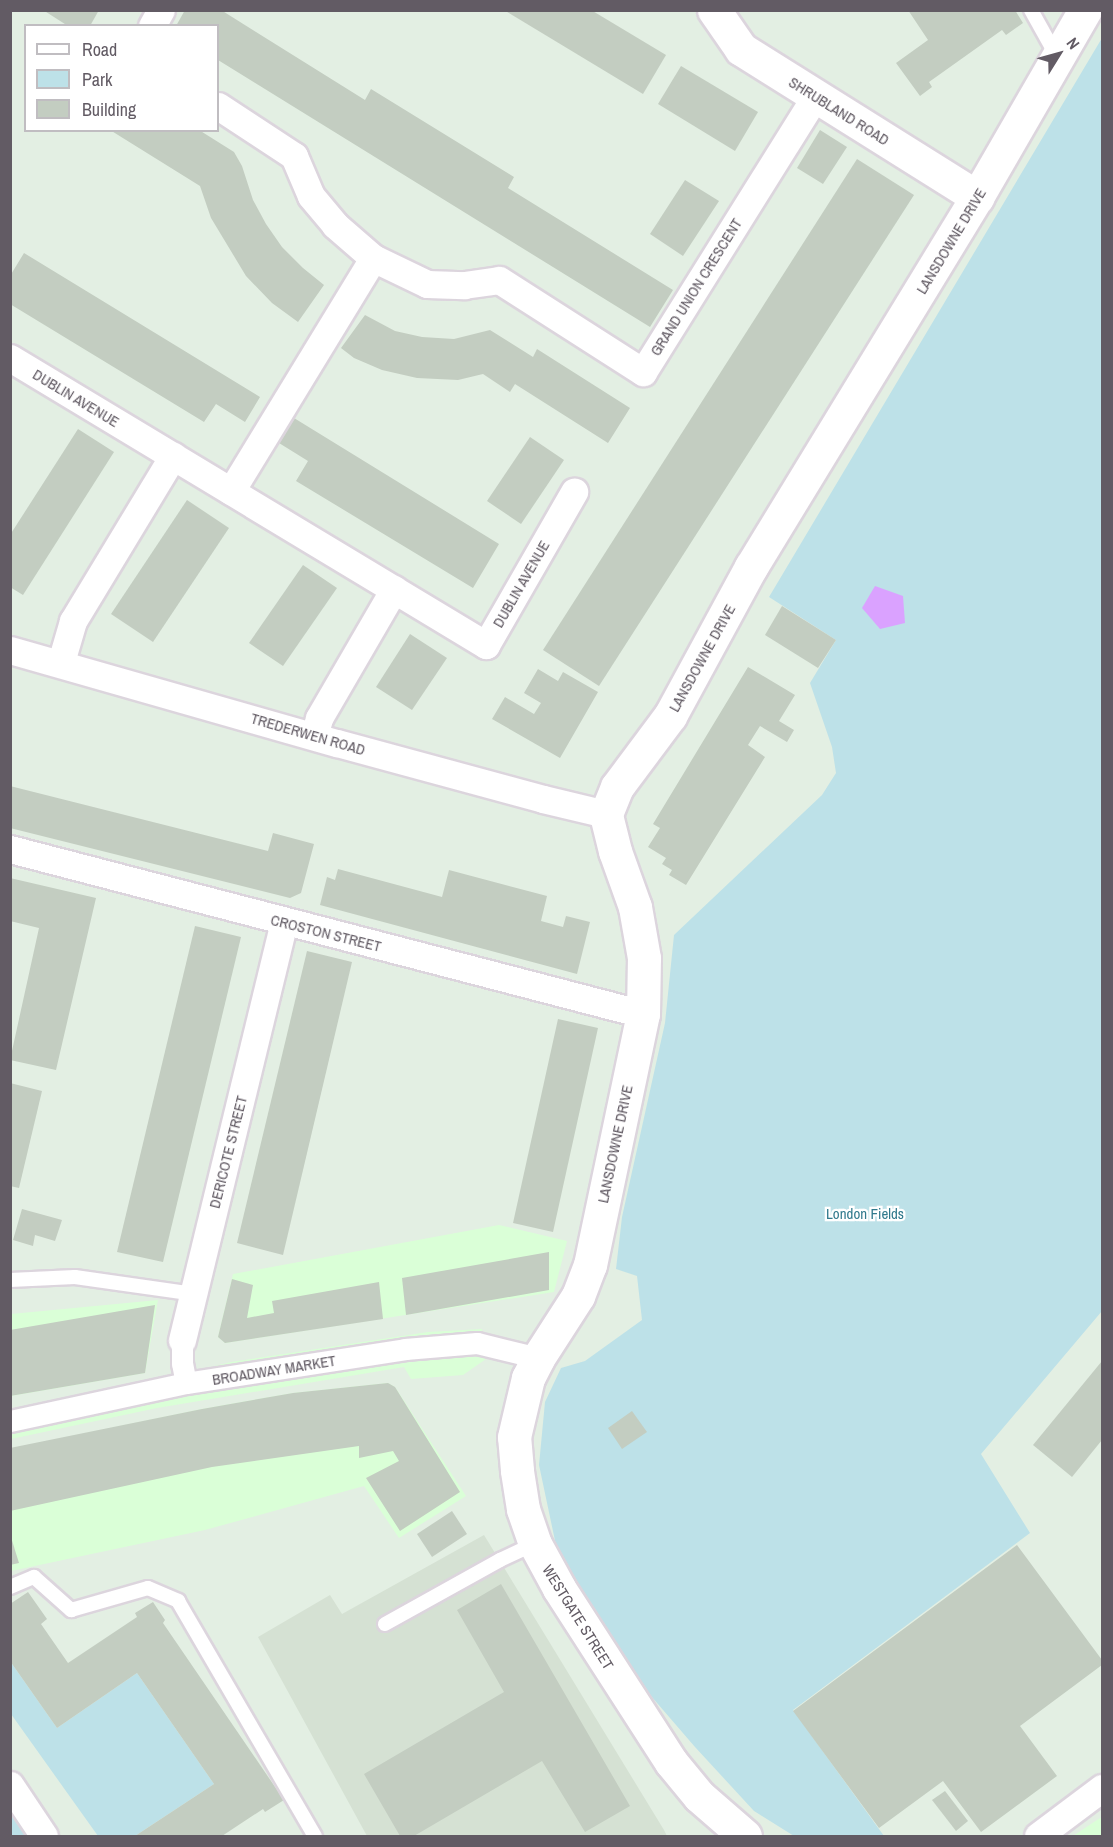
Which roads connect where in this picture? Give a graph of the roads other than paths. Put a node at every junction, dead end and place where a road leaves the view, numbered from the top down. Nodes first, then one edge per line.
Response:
1 (161, 10) edge
2 (714, 10) edge
3 (1031, 10) edge
4 (1085, 10) edge
5 (153, 24) edge
6 (1057, 57) junction
7 (815, 97) junction
8 (219, 107) edge
9 (977, 197) junction
10 (373, 258) junction
11 (10, 358) edge
12 (173, 456) junction
13 (231, 491) junction
14 (574, 492) dead end
15 (394, 589) junction
16 (10, 650) edge
17 (61, 662) junction
18 (314, 736) junction
19 (606, 813) junction
20 (10, 849) edge
21 (284, 922) junction
22 (643, 1014) junction
23 (10, 1280) edge
24 (194, 1294) junction
25 (182, 1340) joint
26 (538, 1358) junction
27 (186, 1383) junction
28 (10, 1421) edge
29 (535, 1544) junction
30 (10, 1587) edge
31 (385, 1624) dead end
32 (10, 1785) edge
33 (1102, 1788) edge
34 (44, 1836) edge
35 (315, 1836) edge
36 (745, 1836) edge
37 (1038, 1836) edge

1 - 5 street
2 - 7 street, SHRUBLAND ROAD
3 - 6 lane
4 - 6 street, LANSDOWNE DRIVE
6 - 9 street, LANSDOWNE DRIVE
7 - 9 street, SHRUBLAND ROAD
7 - 10 street, GRAND UNION CRESCENT
8 - 10 street, GRAND UNION CRESCENT
9 - 19 street, LANSDOWNE DRIVE
10 - 13 street
11 - 12 street, DUBLIN AVENUE
12 - 13 street, DUBLIN AVENUE
12 - 17 street
13 - 15 street, DUBLIN AVENUE
14 - 15 street, DUBLIN AVENUE
15 - 18 street
16 - 17 street, TREDERWEN ROAD
17 - 18 street, TREDERWEN ROAD
18 - 19 street, TREDERWEN ROAD
19 - 22 street, LANSDOWNE DRIVE
20 - 21 street, CROSTON STREET
21 - 22 street, CROSTON STREET
21 - 24 street, DERICOTE STREET
22 - 26 street, LANSDOWNE DRIVE
23 - 24 lane
24 - 25 street, DERICOTE STREET
25 - 27 street, DERICOTE STREET
26 - 27 street, BROADWAY MARKET
26 - 29 street, WESTGATE STREET
27 - 28 street, BROADWAY MARKET
29 - 31 lane
29 - 36 street, WESTGATE STREET
30 - 35 lane
32 - 34 street
33 - 37 street

